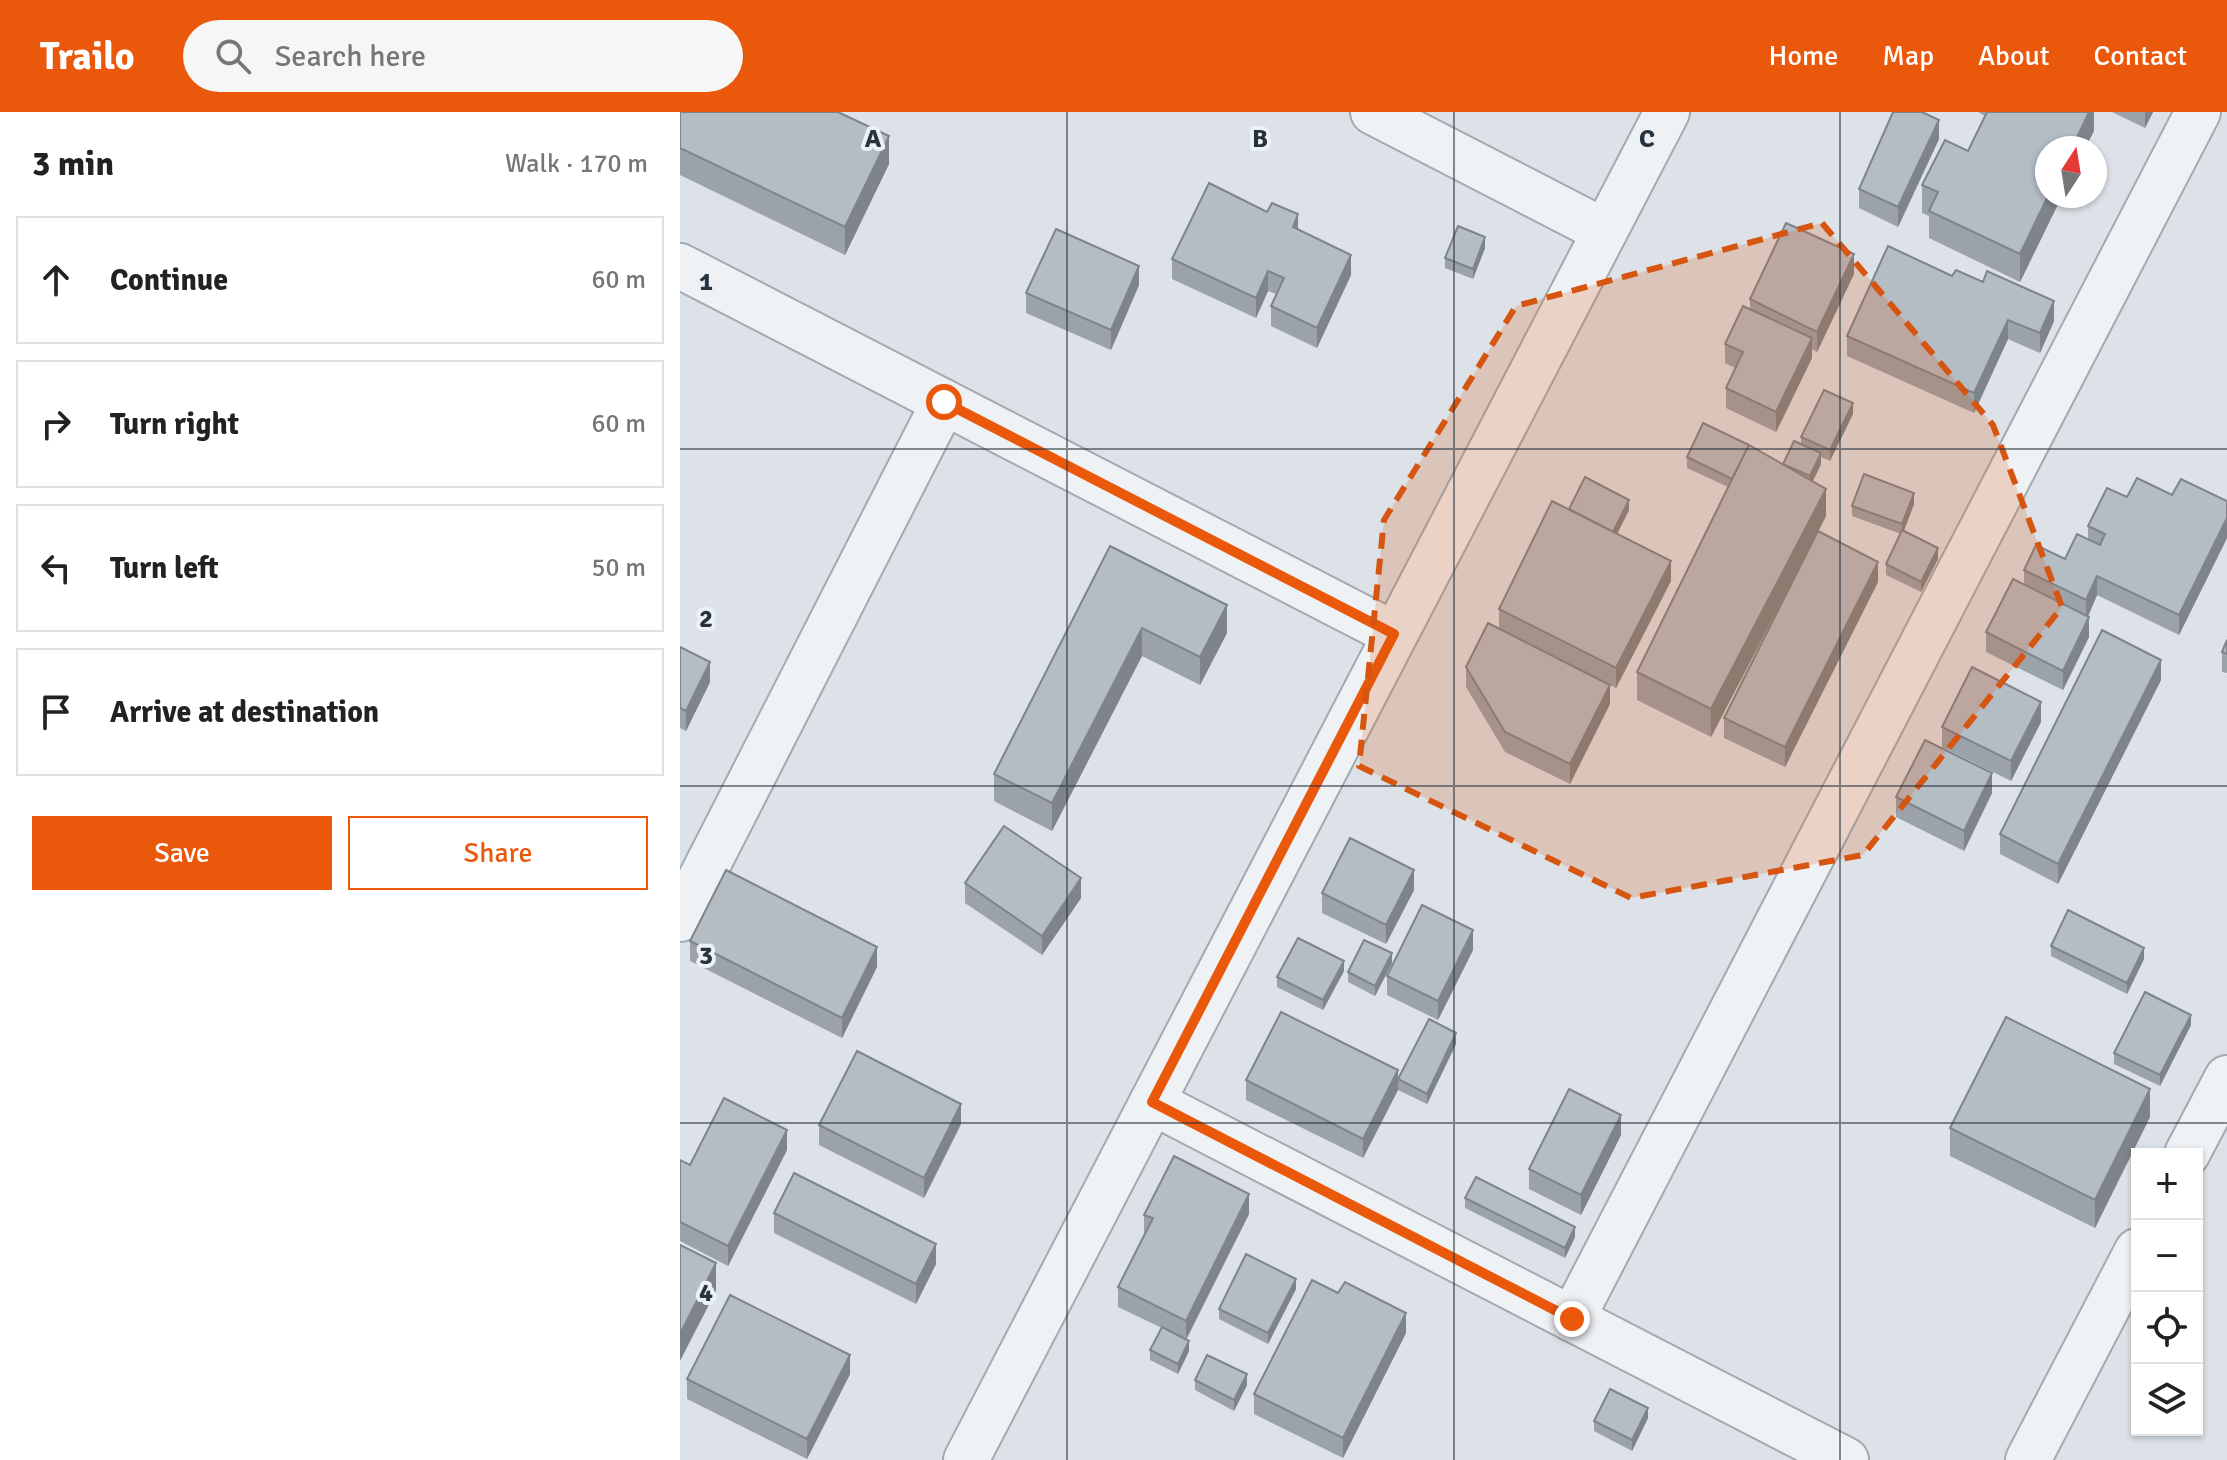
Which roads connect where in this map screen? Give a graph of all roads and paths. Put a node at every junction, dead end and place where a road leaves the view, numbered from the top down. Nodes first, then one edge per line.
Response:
1 (1373, 112) edge
2 (1667, 112) edge
3 (2198, 112) edge
4 (1604, 231) junction
5 (680, 266) edge
6 (944, 402) junction
7 (1394, 634) junction
8 (680, 919) edge
9 (2227, 1078) edge
10 (1152, 1102) junction
11 (2190, 1148) edge
12 (2131, 1263) edge
13 (1572, 1319) junction
14 (966, 1460) edge
15 (1846, 1460) edge
16 (2028, 1460) edge

1 - 4 street
2 - 4 street
3 - 13 street
4 - 7 street
5 - 6 street
6 - 7 street
6 - 8 street
7 - 10 street
9 - 11 street
10 - 13 street
10 - 14 street
12 - 16 street
13 - 15 street

